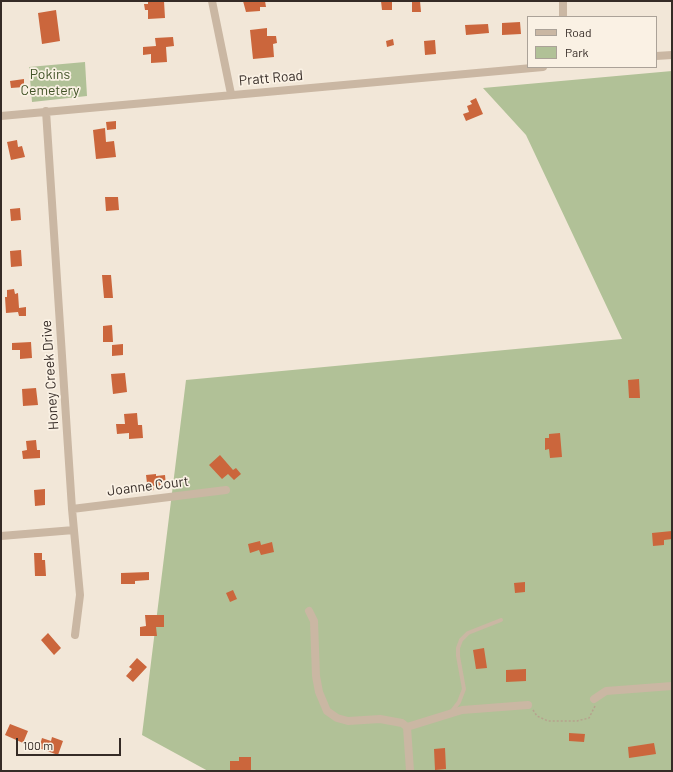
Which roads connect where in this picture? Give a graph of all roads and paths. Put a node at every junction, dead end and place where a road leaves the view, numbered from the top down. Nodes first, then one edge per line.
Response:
1 (212, 1) edge
2 (563, 1) edge
3 (563, 16) edge
4 (672, 55) edge
5 (657, 56) edge
6 (531, 68) edge
7 (231, 94) junction
8 (46, 111) junction
9 (1, 116) edge
10 (226, 490) dead end
11 (72, 508) junction
12 (74, 530) junction
13 (1, 536) edge
14 (309, 611) dead end
15 (501, 620) dead end
16 (76, 635) dead end
17 (672, 686) edge
18 (596, 698) joint
19 (528, 705) joint
20 (448, 714) junction
21 (407, 727) junction
22 (410, 771) edge

1 - 7 street
2 - 3 street
4 - 5 street
6 - 7 street, Pratt Road
7 - 8 street, Pratt Road
8 - 9 street, Pratt Road
8 - 11 street, Honey Creek Drive
10 - 11 street, Joanne Court
11 - 12 street, Honey Creek Drive
12 - 13 street
12 - 16 street, Honey Creek Drive
14 - 21 street
15 - 20 lane
17 - 18 street
18 - 19 path
19 - 20 street
20 - 21 street
21 - 22 street

